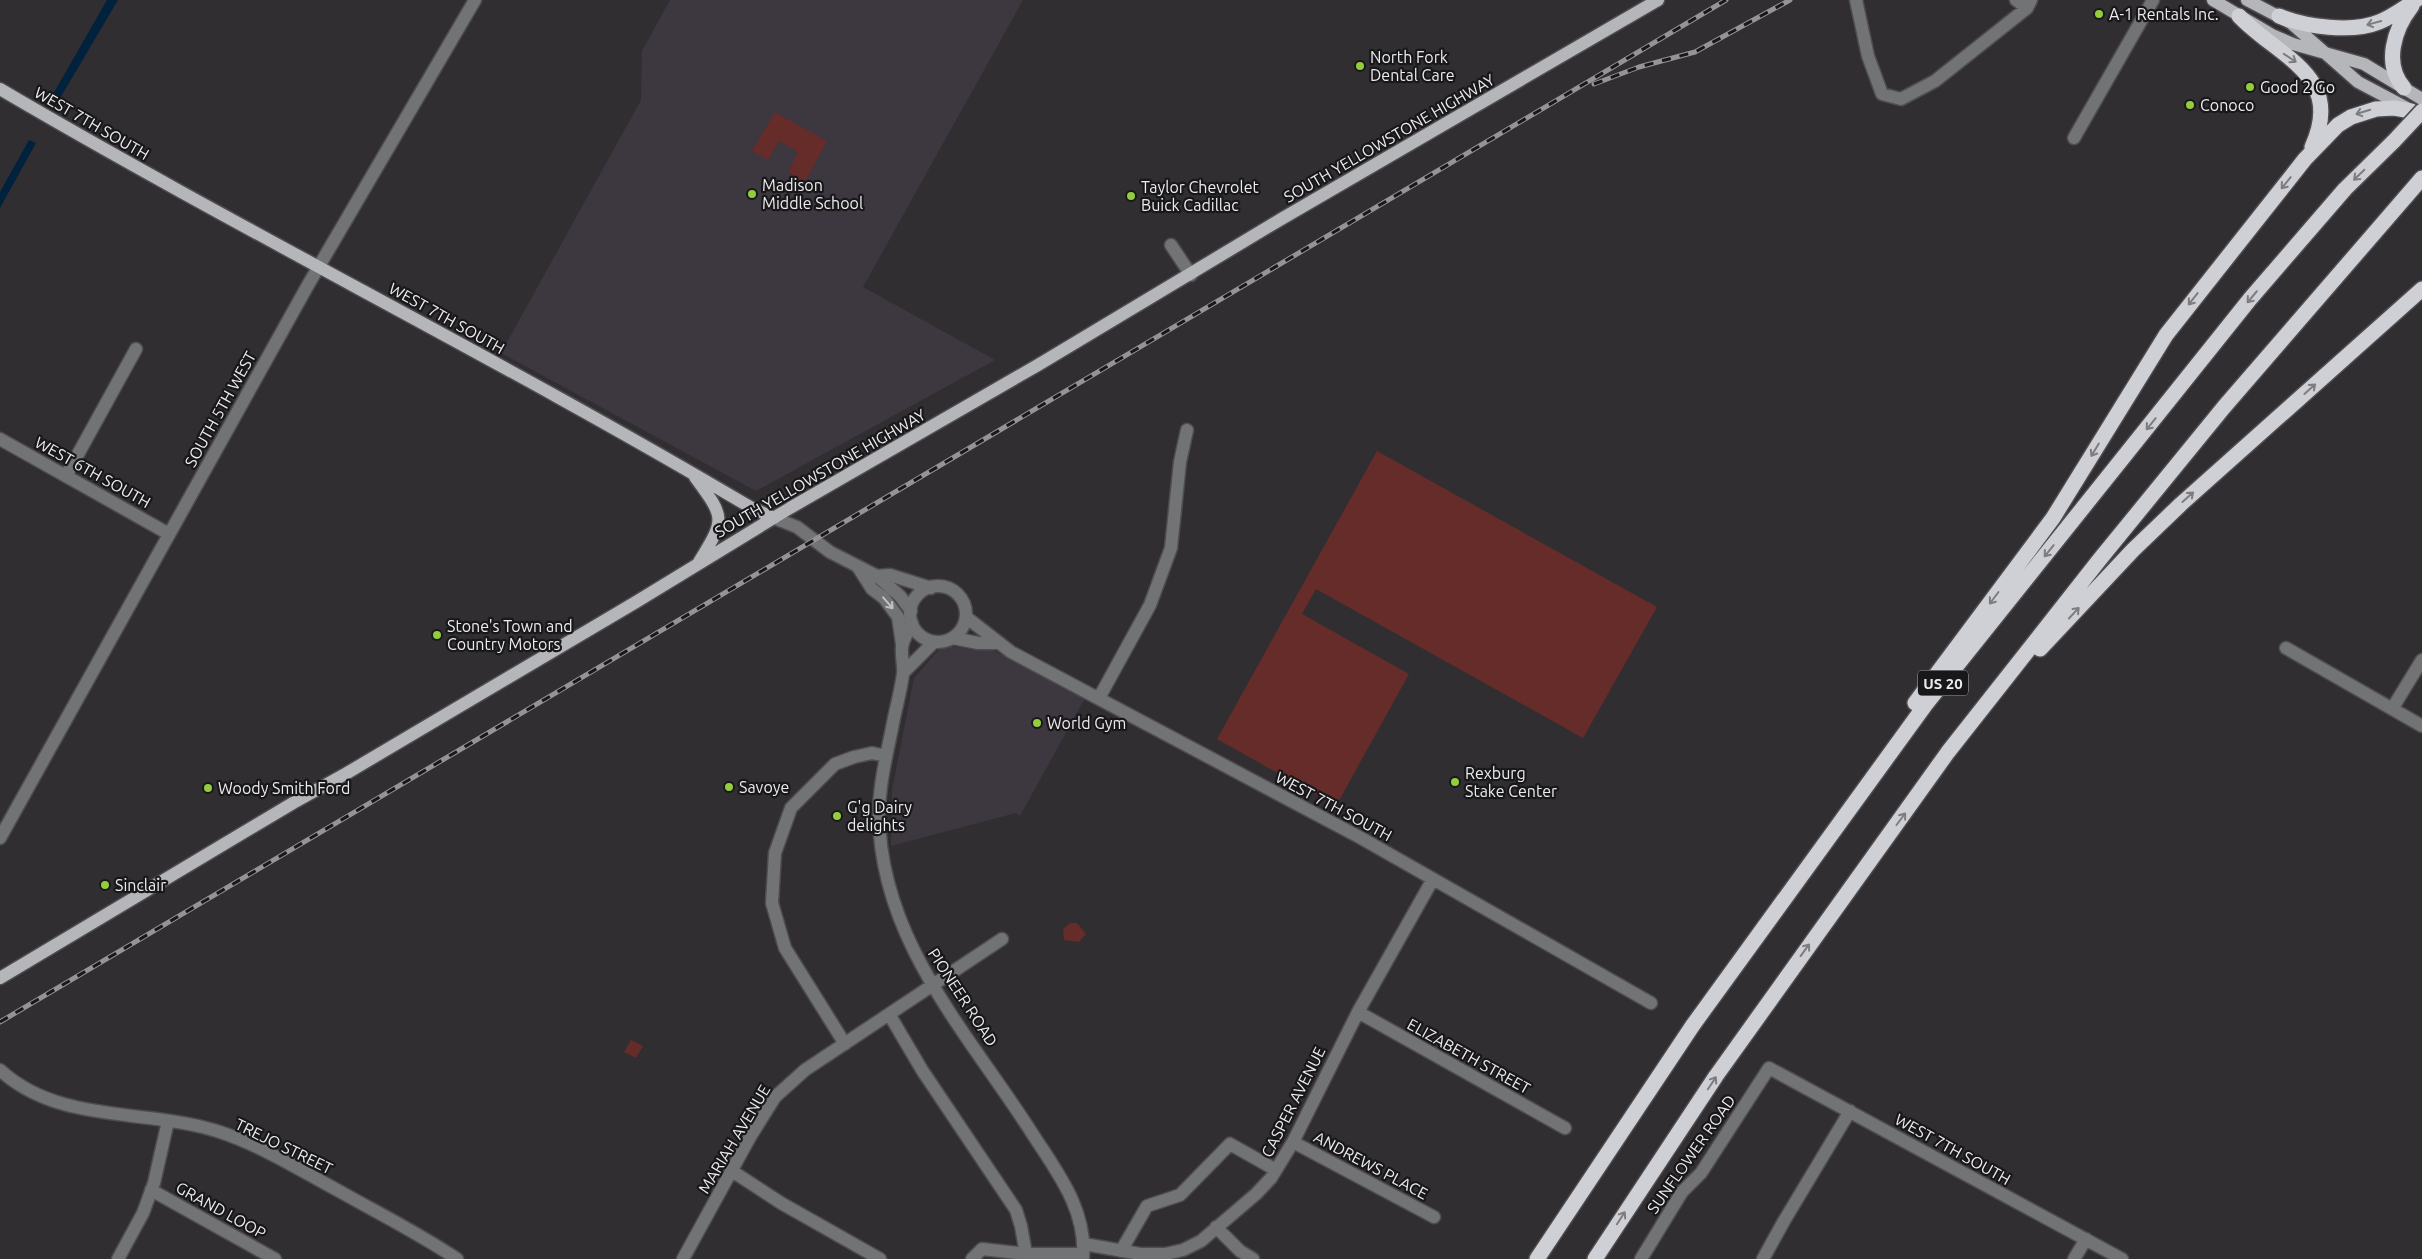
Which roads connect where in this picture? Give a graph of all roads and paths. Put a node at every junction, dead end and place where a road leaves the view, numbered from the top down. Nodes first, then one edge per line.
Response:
1 (475, 0) edge
2 (1658, 0) edge
3 (1856, 0) edge
4 (2016, 0) edge
5 (2153, 0) edge
6 (2213, 0) edge
7 (2247, 0) edge
8 (2417, 0) edge
9 (2029, 4) edge
10 (2239, 16) junction
11 (2280, 16) junction
12 (2323, 52) junction
13 (2404, 88) junction
14 (0, 89) edge
15 (2422, 99) edge
16 (2418, 113) edge
17 (2074, 138) dead end
18 (2305, 159) junction
19 (2422, 178) edge
20 (1171, 245) dead end
21 (319, 269) junction
22 (1191, 275) junction
23 (2422, 289) edge
24 (136, 349) dead end
25 (1187, 430) dead end
26 (0, 439) edge
27 (692, 473) junction
28 (66, 476) junction
29 (774, 518) junction
30 (170, 534) junction
31 (698, 564) junction
32 (858, 567) junction
33 (877, 576) junction
34 (931, 588) junction
35 (911, 617) junction
36 (966, 617) junction
37 (953, 638) junction
38 (934, 642) junction
39 (998, 643) junction
40 (902, 646) junction
41 (2286, 648) dead end
42 (2422, 660) edge
43 (903, 673) junction
44 (1099, 698) junction
45 (2392, 709) junction
46 (2422, 726) edge
47 (1948, 752) junction
48 (886, 756) junction
49 (3, 825) edge
50 (0, 838) edge
51 (1811, 861) junction
52 (1433, 879) junction
53 (1002, 940) dead end
54 (0, 978) edge
55 (932, 986) junction
56 (1651, 1002) dead end
57 (1358, 1012) junction
58 (889, 1014) junction
59 (845, 1044) junction
60 (1769, 1068) joint
61 (0, 1070) edge
62 (1850, 1112) junction
63 (168, 1122) junction
64 (1565, 1128) dead end
65 (1293, 1142) junction
66 (1276, 1170) junction
67 (732, 1171) junction
68 (151, 1190) junction
69 (1434, 1216) dead end
70 (1216, 1227) junction
71 (2086, 1239) junction
72 (1121, 1251) junction
73 (1083, 1252) edge
74 (1026, 1254) junction
75 (118, 1259) edge
76 (275, 1259) edge
77 (457, 1259) edge
78 (683, 1259) edge
79 (880, 1259) edge
80 (972, 1259) edge
81 (1253, 1259) edge
82 (1537, 1259) edge
83 (1595, 1259) edge
84 (1641, 1259) edge
85 (1763, 1259) edge
86 (2074, 1259) edge
87 (2122, 1259) edge

1 - 21 street, SOUTH 5TH WEST
2 - 22 main road, SOUTH YELLOWSTONE HIGHWAY
3 - 9 street
4 - 9 street
5 - 17 street
6 - 10 main road
7 - 11 main road
8 -> 11 highway
8 - 13 highway
10 - 12 main road
10 -> 18 highway
11 - 12 main road
12 - 13 main road
12 - 16 main road
13 - 15 main road
14 - 21 main road, WEST 7TH SOUTH
16 -> 18 highway
16 -> 51 highway, US 20, bridge
18 -> 51 highway
19 - 47 highway, US 20
20 - 22 street
21 - 27 main road, WEST 7TH SOUTH
21 - 30 street, SOUTH 5TH WEST
22 - 29 main road, SOUTH YELLOWSTONE HIGHWAY
47 -> 23 highway
24 - 28 street
25 - 44 street
26 - 28 street, WEST 6TH SOUTH
27 - 29 main road, WEST 7TH SOUTH
27 - 31 main road
28 - 30 street, WEST 6TH SOUTH
29 - 31 main road, SOUTH YELLOWSTONE HIGHWAY
29 - 32 street, WEST 7TH SOUTH
30 - 49 street, SOUTH 5TH WEST
31 - 54 main road, SOUTH YELLOWSTONE HIGHWAY
32 - 33 street, WEST 7TH SOUTH
32 -> 40 street
33 - 34 street, WEST 7TH SOUTH
33 - 35 street, WEST 7TH SOUTH
34 - 35 street
34 - 36 street
35 - 38 street
35 - 40 street, PIONEER ROAD
36 - 37 street
36 - 39 street, WEST 7TH SOUTH
37 - 38 street
37 - 39 street, WEST 7TH SOUTH
38 - 43 street
39 - 44 street, WEST 7TH SOUTH
40 - 43 street, PIONEER ROAD
41 - 45 street
42 - 45 street
43 - 48 street, PIONEER ROAD
44 - 52 street, WEST 7TH SOUTH
45 - 46 street
83 -> 47 highway, US 20
48 - 55 street, PIONEER ROAD
48 - 59 street
49 - 50 street, SOUTH 5TH WEST
51 - 82 highway, US 20
52 - 56 street, WEST 7TH SOUTH
52 - 57 street, CASPER AVENUE
53 - 55 street, MARIAH AVENUE
55 - 58 street, MARIAH AVENUE
55 - 73 street, PIONEER ROAD
57 - 64 street, ELIZABETH STREET
57 - 65 street, CASPER AVENUE
58 - 59 street, MARIAH AVENUE
58 - 74 street
59 - 67 street, MARIAH AVENUE
60 - 62 street, WEST 7TH SOUTH
60 - 84 street, SUNFLOWER ROAD
61 - 63 street, TREJO STREET
62 - 71 street, WEST 7TH SOUTH
62 - 85 street
63 - 68 street, GRAND LOOP
63 - 77 street, TREJO STREET
65 - 66 street, CASPER AVENUE
65 - 69 street, ANDREWS PLACE
66 - 70 street, CASPER AVENUE
66 - 72 street
67 - 78 street, MARIAH AVENUE
67 - 79 street
68 - 75 street, GRAND LOOP
68 - 76 street, GRAND LOOP
70 - 72 street, CASPER AVENUE
70 - 81 street
71 - 86 street
71 - 87 street, WEST 7TH SOUTH
72 - 73 street, CASPER AVENUE
73 - 74 street, CASPER AVENUE
74 - 80 street, CASPER AVENUE

